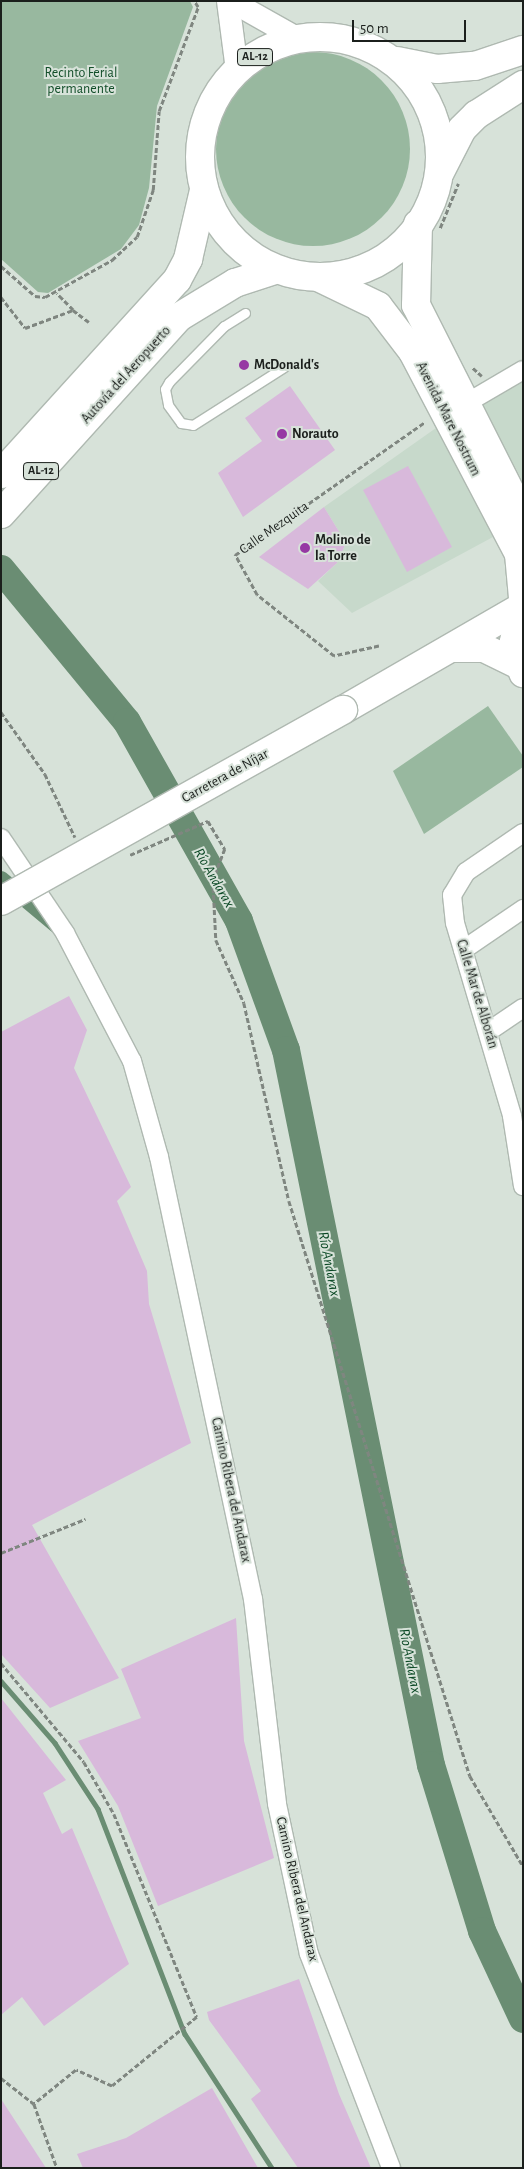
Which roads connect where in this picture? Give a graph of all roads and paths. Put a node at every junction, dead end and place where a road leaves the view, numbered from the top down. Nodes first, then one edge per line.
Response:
1 (194, 1) edge
2 (230, 1) edge
3 (295, 37) junction
4 (523, 50) edge
5 (397, 61) junction
6 (237, 70) junction
7 (523, 85) edge
8 (449, 176) junction
9 (204, 190) junction
10 (428, 227) junction
11 (1, 266) edge
12 (274, 270) junction
13 (322, 279) junction
14 (57, 294) junction
15 (1, 297) edge
16 (73, 310) junction
17 (246, 313) dead end
18 (89, 322) dead end
19 (470, 365) dead end
20 (284, 367) dead end
21 (523, 370) edge
22 (492, 379) dead end
23 (478, 397) dead end
24 (443, 409) junction
25 (1, 474) edge
26 (1, 514) edge
27 (523, 517) edge
28 (522, 603) edge
29 (379, 646) dead end
30 (449, 648) junction
31 (520, 668) edge
32 (1, 712) edge
33 (523, 833) edge
34 (1, 838) edge
35 (81, 847) dead end
36 (124, 858) dead end
37 (1, 901) edge
38 (523, 909) edge
39 (463, 950) junction
40 (523, 1008) edge
41 (489, 1031) junction
42 (517, 1112) edge
43 (523, 1186) edge
44 (86, 1518) dead end
45 (1, 1553) edge
46 (1, 1663) edge
47 (523, 1866) edge
48 (1, 2078) edge
49 (34, 2104) junction
50 (56, 2167) edge
51 (391, 2168) edge

1 - 14 path
2 - 3 street
2 - 6 street
3 - 5 main road, AL-12
3 - 6 main road, AL-12
4 - 5 main road, AL-12
5 - 8 main road, AL-12
6 - 9 main road, AL-12
7 - 8 main road, AL-12
8 - 10 main road, AL-12
8 - 10 path
9 - 12 main road, AL-12
9 - 25 main road, Autovía del Aeropuerto / AL-12
10 - 13 main road, AL-12
10 - 27 main road, Avenida Mare Nostrum
11 - 14 path
12 - 13 main road, AL-12
12 - 26 main road, Autovía del Aeropuerto / AL-12
13 - 24 main road, Avenida Mare Nostrum
14 - 16 path
15 - 16 path
16 - 18 path
17 - 20 lane
19 - 22 path
21 - 23 street
24 - 28 main road, Avenida Mare Nostrum
24 - 29 path, Calle Mezquita
28 - 30 main road, Carretera de Níjar
28 - 31 main road, Avenida Mare Nostrum
30 - 31 main road
30 - 37 main road, Carretera de Níjar, bridge
32 - 35 path
33 - 39 street, Calle Mar de Alborán
34 - 51 street, Camino Ribera del Andarax
36 - 47 path
38 - 39 street
39 - 41 street, Calle Mar de Alborán
40 - 41 street
41 - 42 street, Calle Mar de Alborán
42 - 43 street, Calle Mar de Alborán
44 - 45 path
46 - 49 path
48 - 49 path
49 - 50 path

